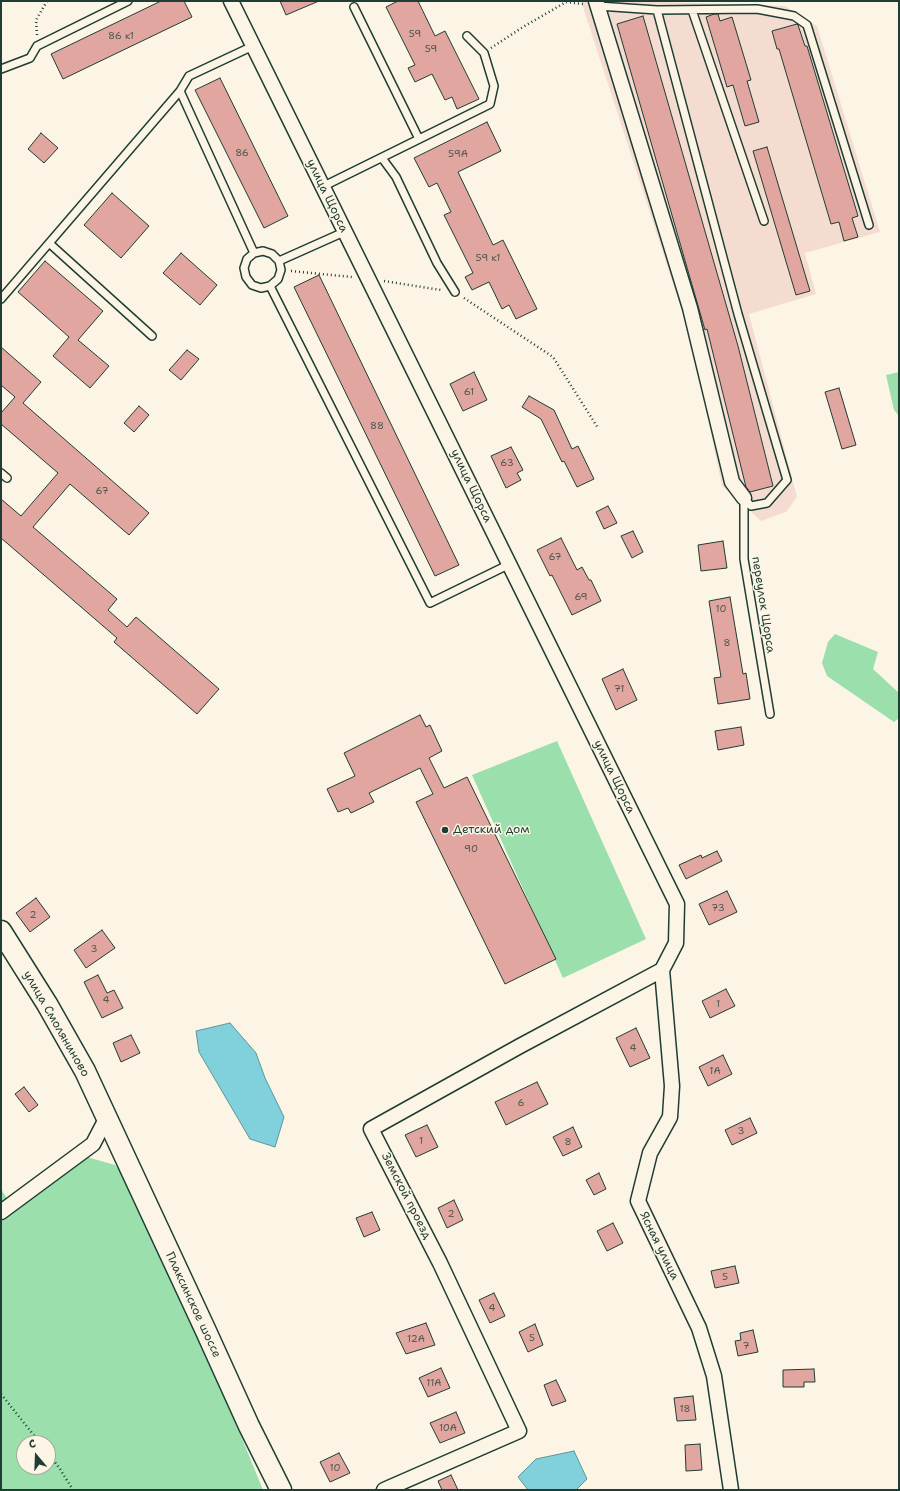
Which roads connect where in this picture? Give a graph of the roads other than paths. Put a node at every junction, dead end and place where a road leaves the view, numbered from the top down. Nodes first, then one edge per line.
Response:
1 (128, 1) edge
2 (231, 1) edge
3 (597, 4) edge
4 (354, 7) dead end
5 (657, 10) junction
6 (692, 10) junction
7 (467, 36) dead end
8 (253, 46) junction
9 (1, 69) edge
10 (180, 91) junction
11 (419, 139) junction
12 (382, 158) junction
13 (322, 187) junction
14 (764, 221) dead end
15 (869, 225) dead end
16 (344, 232) junction
17 (49, 243) junction
18 (254, 253) junction
19 (279, 261) junction
20 (270, 286) junction
21 (455, 292) road end
22 (1, 299) edge
23 (152, 336) dead end
24 (1, 472) edge
25 (7, 478) dead end
26 (744, 498) junction
27 (510, 564) junction
28 (770, 714) dead end
29 (1, 931) edge
30 (662, 973) junction
31 (106, 1119) junction
32 (1, 1212) edge
33 (280, 1490) edge
34 (384, 1490) edge
35 (731, 1490) edge

1 - 9 lane
2 - 8 street, улица Щорса
3 - 5 lane
3 - 26 street
4 - 11 lane
5 - 6 lane
5 - 26 lane
6 - 14 lane
6 - 15 lane
7 - 11 lane
8 - 10 lane
8 - 13 street, улица Щорса
10 - 17 lane
10 - 18 lane
11 - 12 lane
12 - 13 lane
12 - 21 lane
13 - 16 street, улица Щорса
16 - 19 lane
16 - 27 street, улица Щорса
17 - 22 lane
17 - 23 lane
18 - 19 lane
18 - 20 lane
19 - 20 lane
20 - 27 lane
24 - 25 lane
26 - 28 lane, переулок Щорса
27 - 30 street, улица Щорса
29 - 31 main road, улица Смоляниново
30 - 34 street, Земской проезд
30 - 35 street, Ясная улица
31 - 32 street
31 - 33 main road, Плаксинское шоссе

